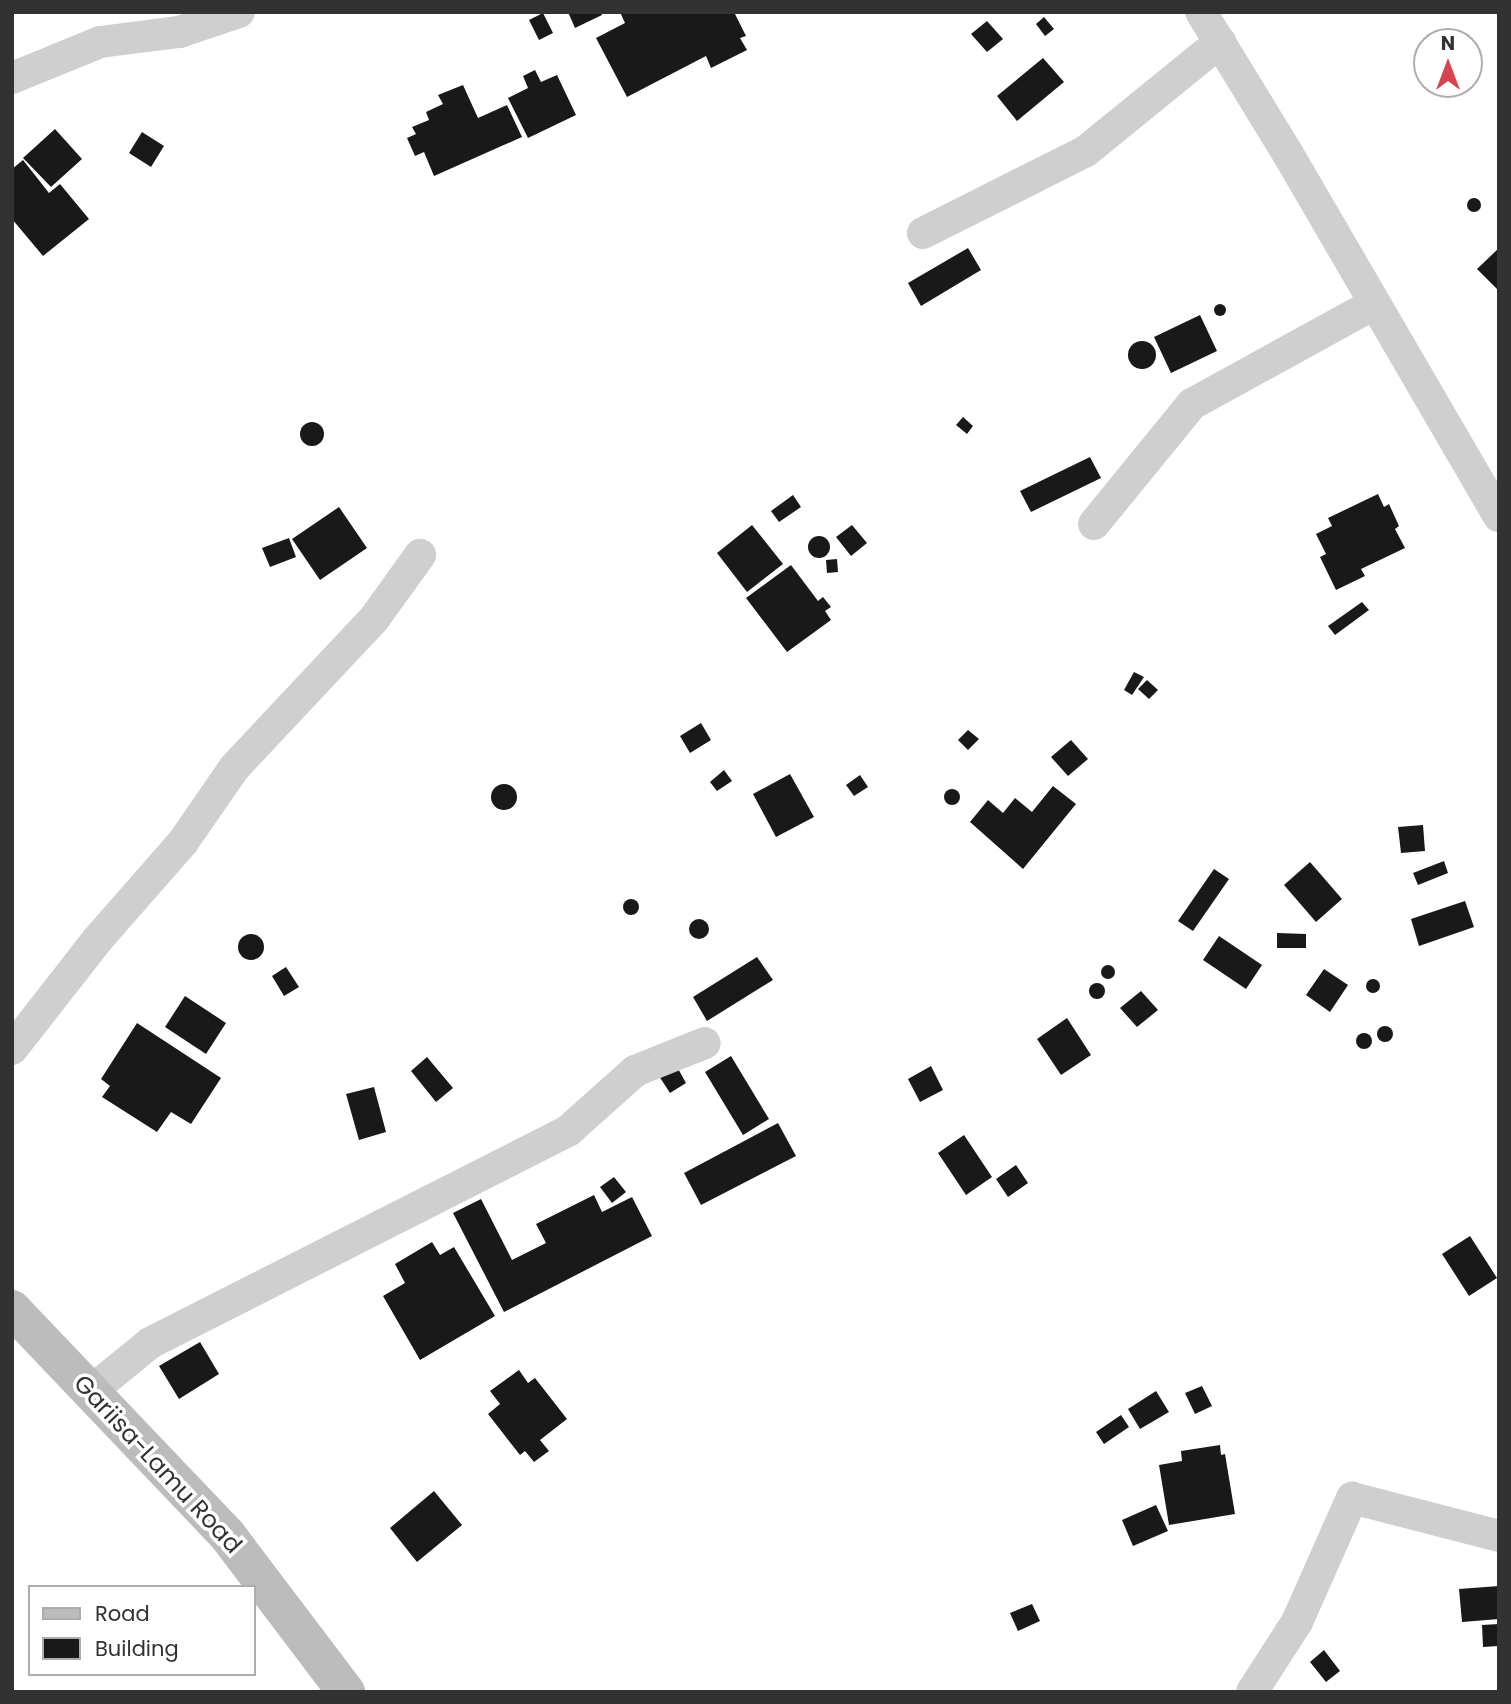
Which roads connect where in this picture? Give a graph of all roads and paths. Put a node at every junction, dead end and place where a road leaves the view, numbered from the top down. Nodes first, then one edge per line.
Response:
1 (239, 12) edge
2 (1201, 12) edge
3 (1220, 42) junction
4 (12, 78) edge
5 (923, 233) dead end
6 (1374, 304) junction
7 (1499, 516) edge
8 (1094, 524) dead end
9 (420, 555) dead end
10 (705, 1043) dead end
11 (12, 1049) edge
12 (12, 1309) edge
13 (90, 1392) junction
14 (1499, 1536) edge
15 (346, 1692) edge
16 (1252, 1692) edge

1 - 4 street
2 - 3 street
3 - 5 street
3 - 6 street
6 - 7 street
6 - 8 street
9 - 11 street
10 - 13 street
12 - 13 street, Gariisa-Lamu Road
13 - 15 street, Gariisa-Lamu Road
14 - 16 street

